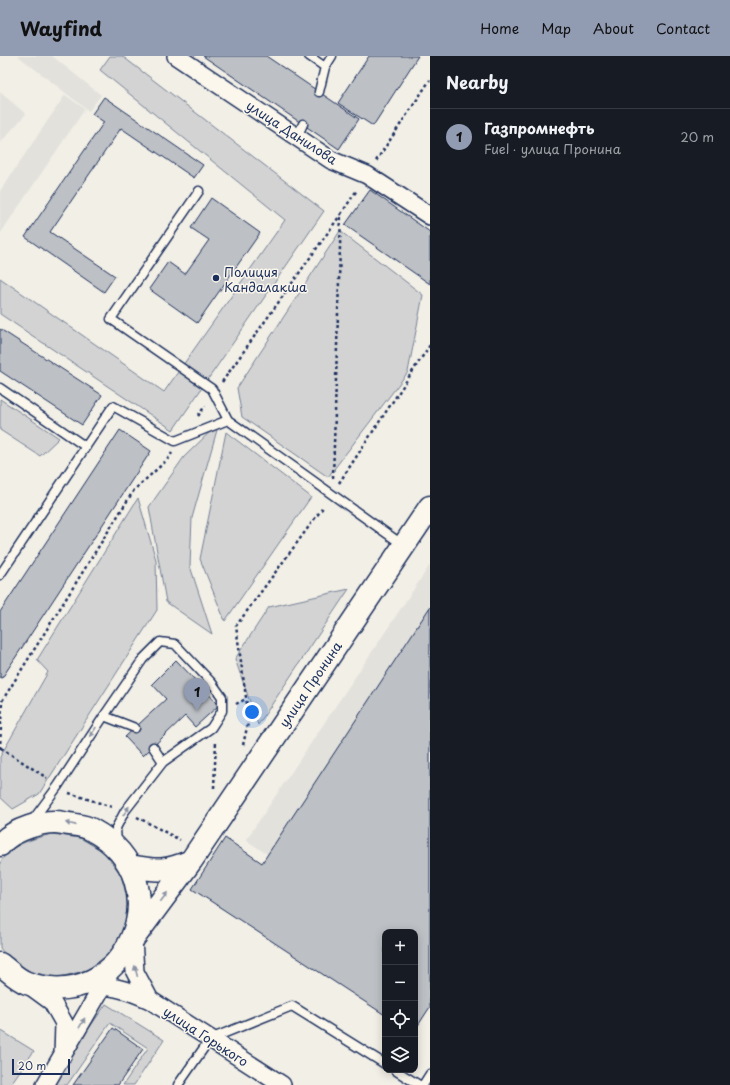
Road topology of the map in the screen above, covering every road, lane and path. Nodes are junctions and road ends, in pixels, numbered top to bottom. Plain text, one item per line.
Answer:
1 (176, 56) edge
2 (309, 56) edge
3 (332, 56) edge
4 (326, 67) junction
5 (430, 80) edge
6 (319, 92) dead end
7 (367, 175) junction
8 (199, 191) dead end
9 (341, 214) junction
10 (430, 216) edge
11 (430, 345) edge
12 (0, 388) edge
13 (214, 394) junction
14 (228, 420) junction
15 (183, 438) junction
16 (86, 447) junction
17 (332, 494) junction
18 (430, 507) edge
19 (404, 546) junction
20 (0, 575) edge
21 (104, 716) junction
22 (135, 728) dead end
23 (211, 728) junction
24 (153, 747) dead end
25 (0, 748) edge
26 (242, 752) dead end
27 (163, 762) junction
28 (58, 786) junction
29 (214, 796) dead end
30 (125, 811) junction
31 (27, 827) junction
32 (1, 843) edge
33 (117, 848) junction
34 (194, 856) junction
35 (130, 866) junction
36 (133, 939) junction
37 (0, 964) edge
38 (115, 964) junction
39 (26, 983) junction
40 (104, 985) junction
41 (76, 986) junction
42 (150, 1000) junction
43 (210, 1039) junction
44 (63, 1056) junction
45 (382, 1062) edge
46 (400, 1073) edge
47 (430, 1074) edge
48 (45, 1085) edge
49 (178, 1085) edge
50 (282, 1085) edge
51 (419, 1085) edge
52 (423, 1085) edge

1 - 7 street, улица Данилова
2 - 4 lane
3 - 4 lane
4 - 6 lane
5 - 7 path
7 - 9 path
7 - 10 street, улица Данилова
8 - 13 lane
9 - 13 path
9 - 17 path
11 - 17 path
12 - 16 lane
13 - 14 lane
13 - 15 path
14 - 15 lane
14 - 17 lane
15 - 16 lane
15 - 25 path
16 - 20 lane
17 - 19 lane
17 - 26 path
18 - 19 main road, улица Пронина
19 - 34 main road, улица Пронина
21 - 22 lane
21 - 23 lane
21 -> 28 lane
23 - 27 lane
23 - 29 path
24 - 27 lane
25 - 28 path
27 - 30 lane
28 - 30 path
28 - 31 lane
30 - 33 lane
30 - 34 path
31 - 32 main road
33 -> 31 main road
33 - 35 main road
34 - 35 main road
36 -> 34 main road, улица Пронина
35 - 36 main road
36 - 38 main road
42 -> 36 street
37 - 39 main road
38 - 40 street
38 - 41 main road
39 - 41 main road
39 - 44 street
40 - 41 street, улица Горького
40 - 42 street, улица Горького
44 -> 40 street
42 - 43 street, улица Горького
43 - 45 lane
43 - 49 lane
43 - 50 street, улица Горького
44 - 48 street
46 - 51 lane
47 - 52 lane

